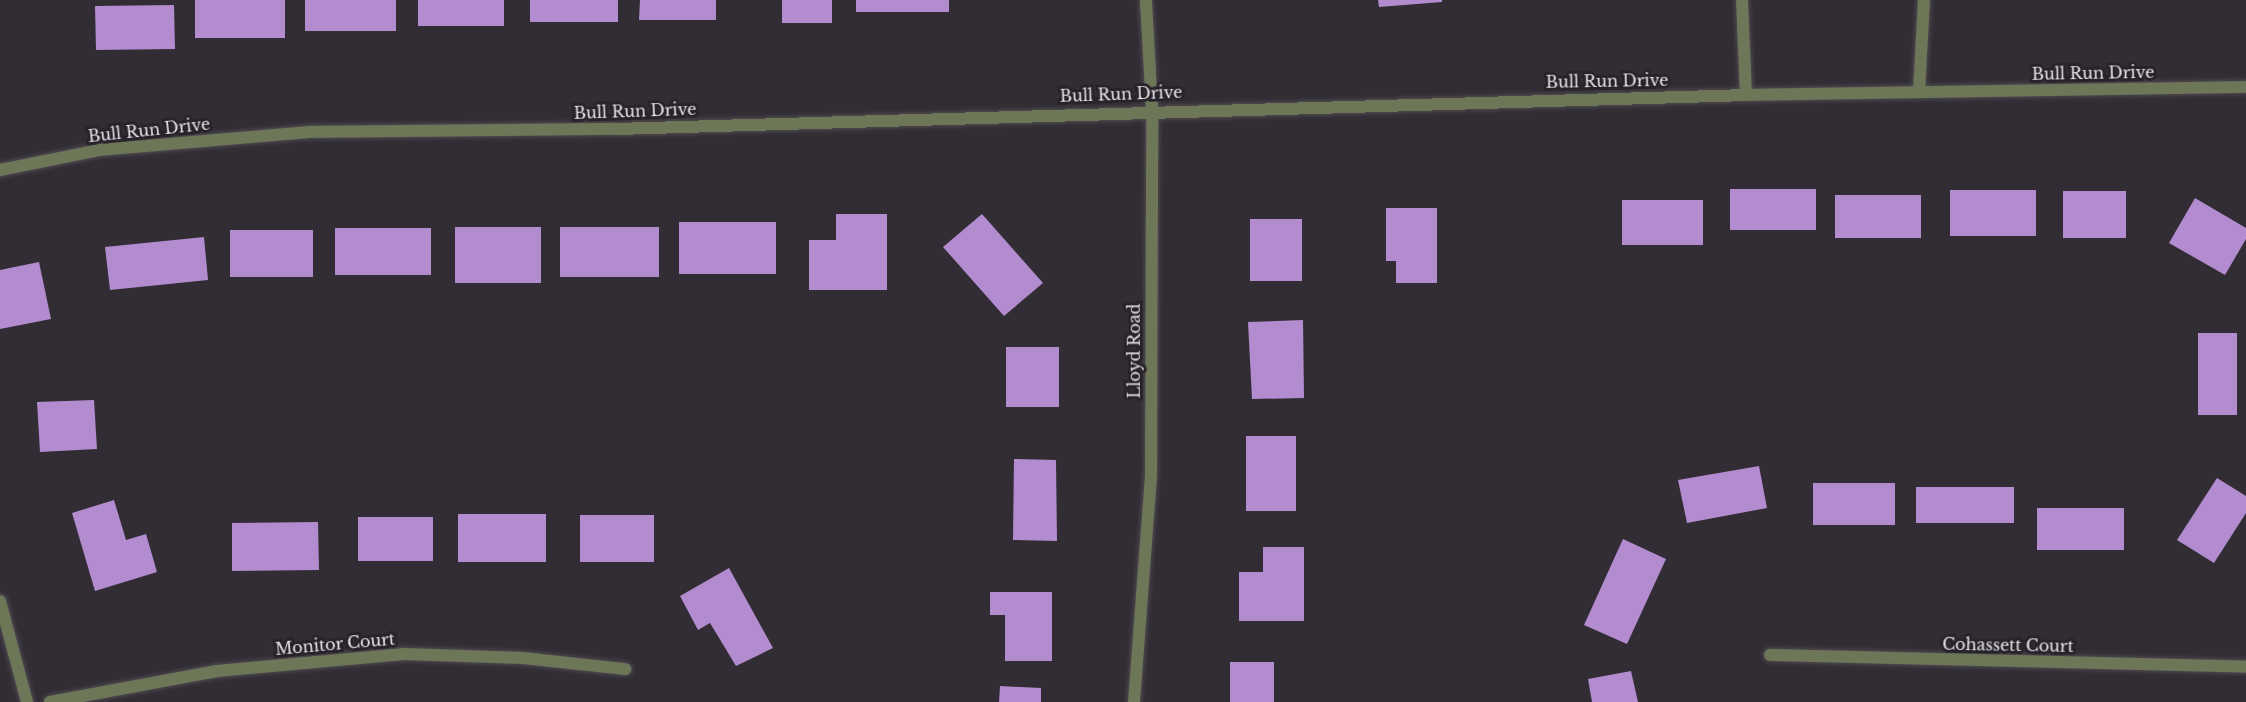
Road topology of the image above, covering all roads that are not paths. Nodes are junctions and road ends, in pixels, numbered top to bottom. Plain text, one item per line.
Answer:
1 (1146, 0) edge
2 (1742, 0) edge
3 (1924, 0) edge
4 (2246, 87) edge
5 (1919, 92) junction
6 (1746, 94) junction
7 (1152, 109) junction
8 (0, 170) edge
9 (0, 601) edge
10 (1770, 655) dead end
11 (2246, 667) edge
12 (625, 669) dead end
13 (27, 702) edge
14 (50, 702) edge
15 (1134, 702) edge

1 - 7 street, Lloyd Road
2 - 6 street
3 - 5 street
4 - 5 street, Bull Run Drive
5 - 6 street, Bull Run Drive
6 - 7 street, Bull Run Drive
7 - 8 street, Bull Run Drive
7 - 15 street, Lloyd Road
9 - 13 street
10 - 11 street, Cohassett Court
12 - 14 street, Monitor Court

